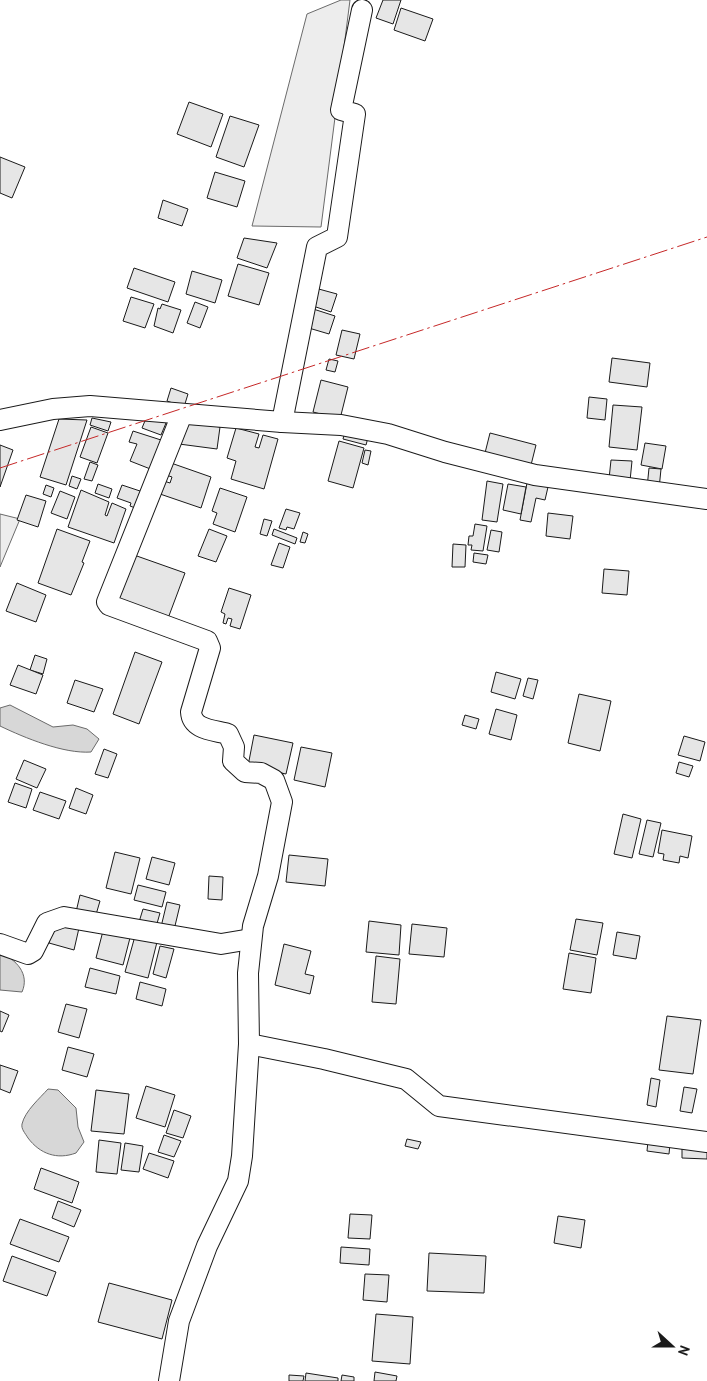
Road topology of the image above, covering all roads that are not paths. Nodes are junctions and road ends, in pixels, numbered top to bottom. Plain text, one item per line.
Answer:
1 (362, 10) dead end
2 (182, 414) junction
3 (0, 420) edge
4 (282, 422) junction
5 (707, 499) edge
6 (251, 939) junction
7 (0, 944) edge
8 (249, 1044) junction
9 (707, 1142) edge
10 (169, 1381) edge

1 - 4 street
2 - 3 street
2 - 4 street
2 - 6 street
4 - 5 street
6 - 7 street
6 - 8 street
8 - 9 street
8 - 10 street

